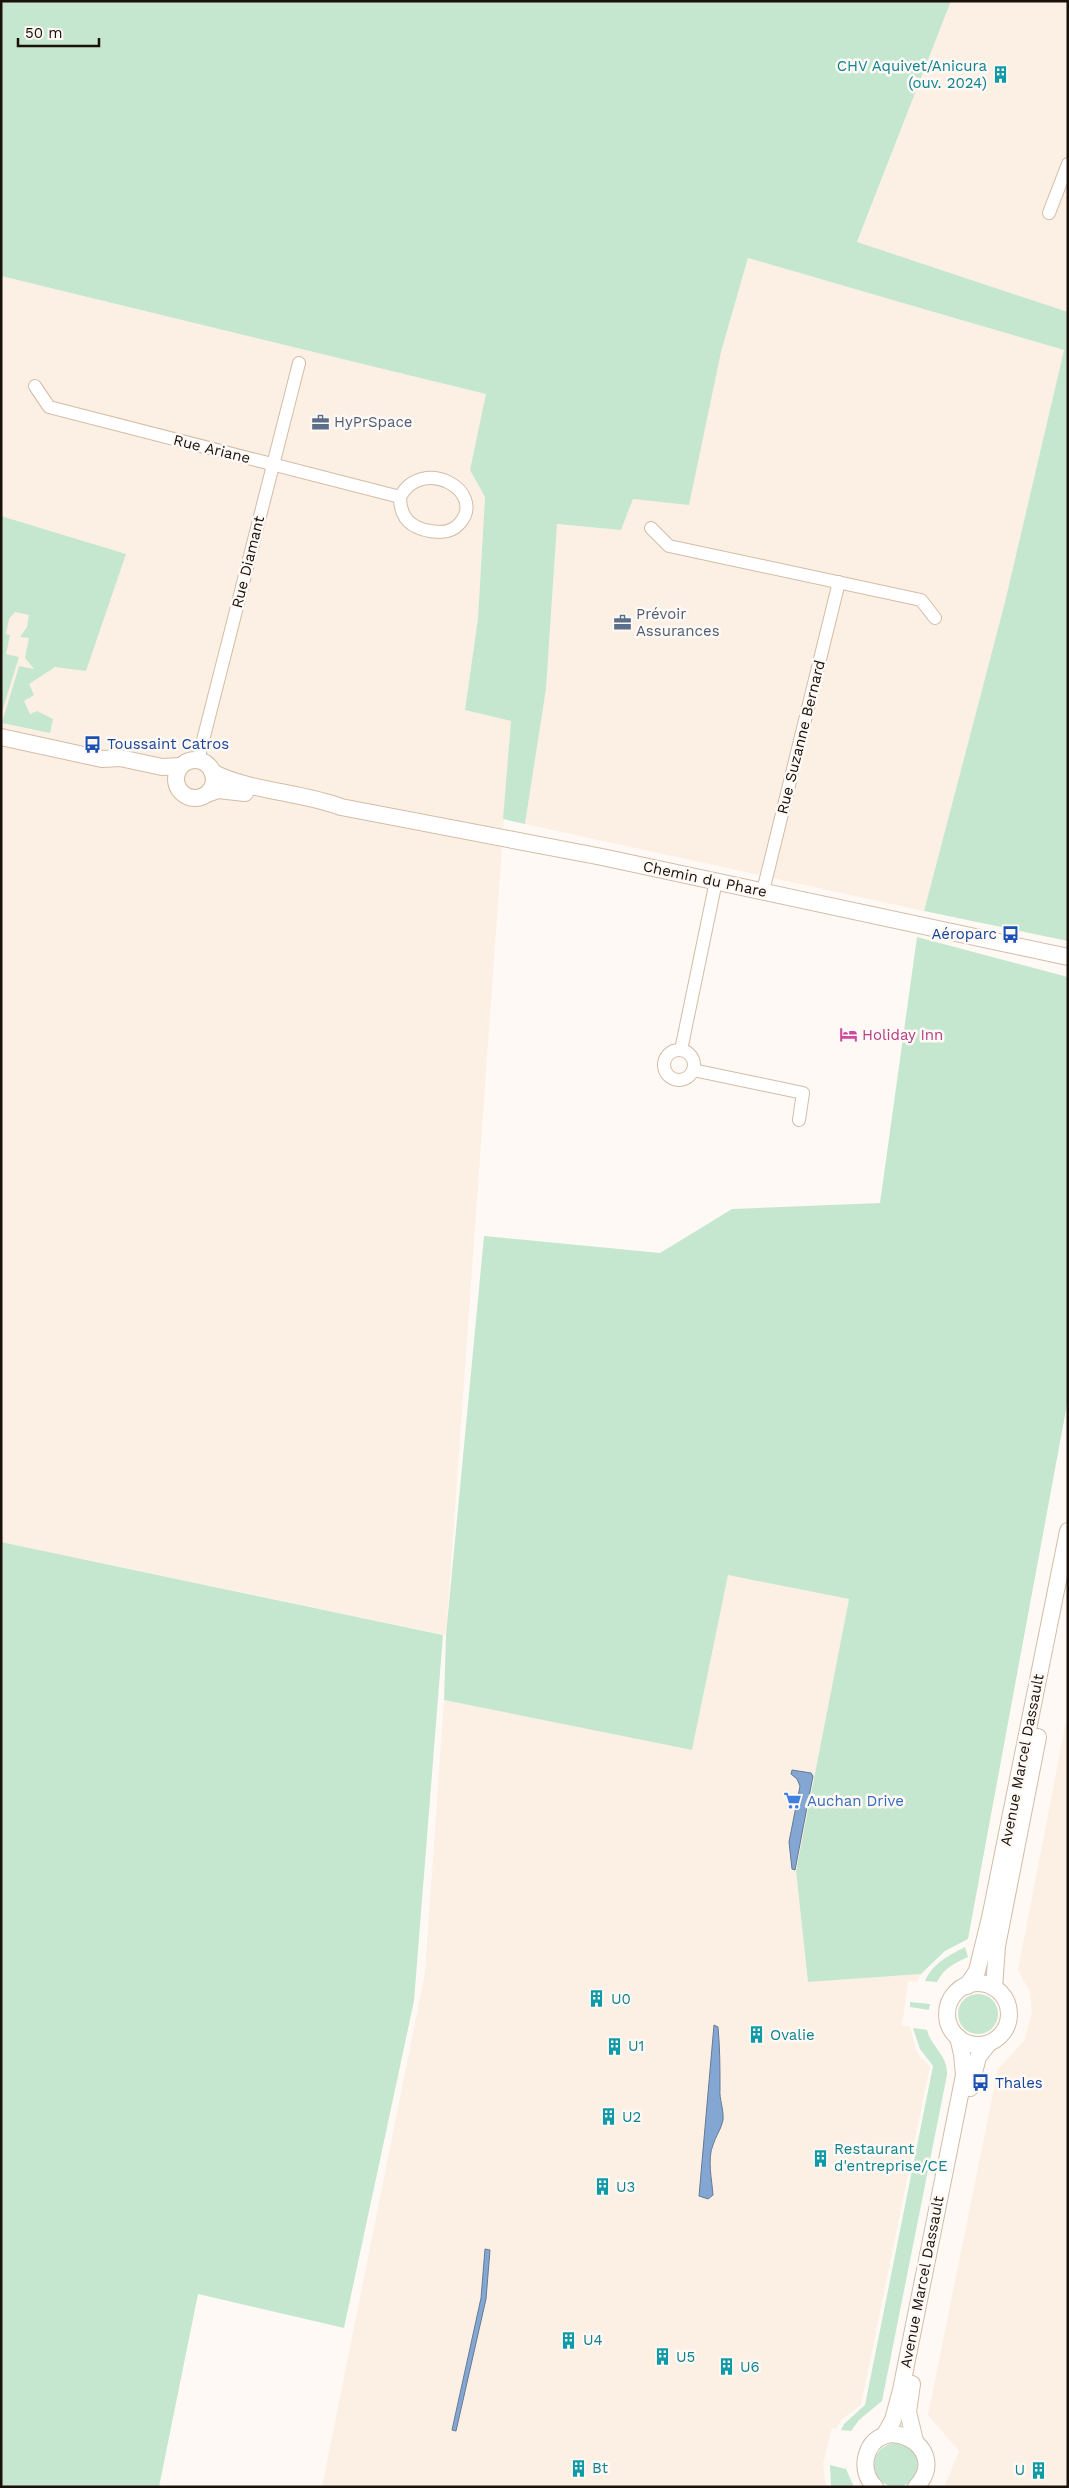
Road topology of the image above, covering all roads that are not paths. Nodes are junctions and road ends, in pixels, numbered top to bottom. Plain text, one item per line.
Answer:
1 (1068, 164) edge
2 (1049, 213) dead end
3 (299, 363) dead end
4 (36, 386) dead end
5 (273, 464) junction
6 (400, 496) junction
7 (651, 528) dead end
8 (839, 582) junction
9 (935, 618) dead end
10 (1, 737) edge
11 (102, 759) junction
12 (198, 760) junction
13 (181, 766) junction
14 (212, 772) junction
15 (177, 787) junction
16 (207, 794) junction
17 (341, 807) junction
18 (716, 882) junction
19 (762, 891) junction
20 (1067, 957) edge
21 (681, 1050) junction
22 (693, 1070) junction
23 (799, 1120) dead end
24 (1068, 1531) edge
25 (1068, 1586) edge
26 (966, 1986) junction
27 (994, 1988) junction
28 (958, 2037) junction
29 (988, 2044) junction
30 (884, 2436) junction
31 (915, 2441) junction
32 (874, 2486) edge
33 (916, 2487) edge

1 - 2 street
3 - 5 street, Rue Diamant
4 - 5 street, Rue Ariane
5 - 6 street, Rue Ariane
5 - 12 street, Rue Diamant
6 - 6 street
7 - 8 street
8 - 9 street
8 - 19 street, Rue Suzanne Bernard
10 - 11 main road
11 - 13 main road
11 - 15 main road
12 - 13 main road
12 - 14 main road
13 - 15 main road
14 - 16 main road
14 - 17 main road, Chemin du Phare
15 - 16 main road
16 - 17 main road, Chemin du Phare
17 - 18 main road, Chemin du Phare
18 - 19 main road, Chemin du Phare
18 - 21 street
19 - 20 main road, Chemin du Phare
21 - 22 street
21 - 22 street
22 - 23 street
24 - 26 main road, Avenue Marcel Dassault
25 - 27 main road, Avenue Marcel Dassault
26 - 27 main road
26 - 28 main road
27 - 29 main road
28 - 29 main road
28 - 30 main road, Avenue Marcel Dassault
29 - 31 main road, Avenue Marcel Dassault
30 - 31 main road
30 - 32 main road, Avenue Marcel Dassault
31 - 33 main road, Avenue Marcel Dassault

